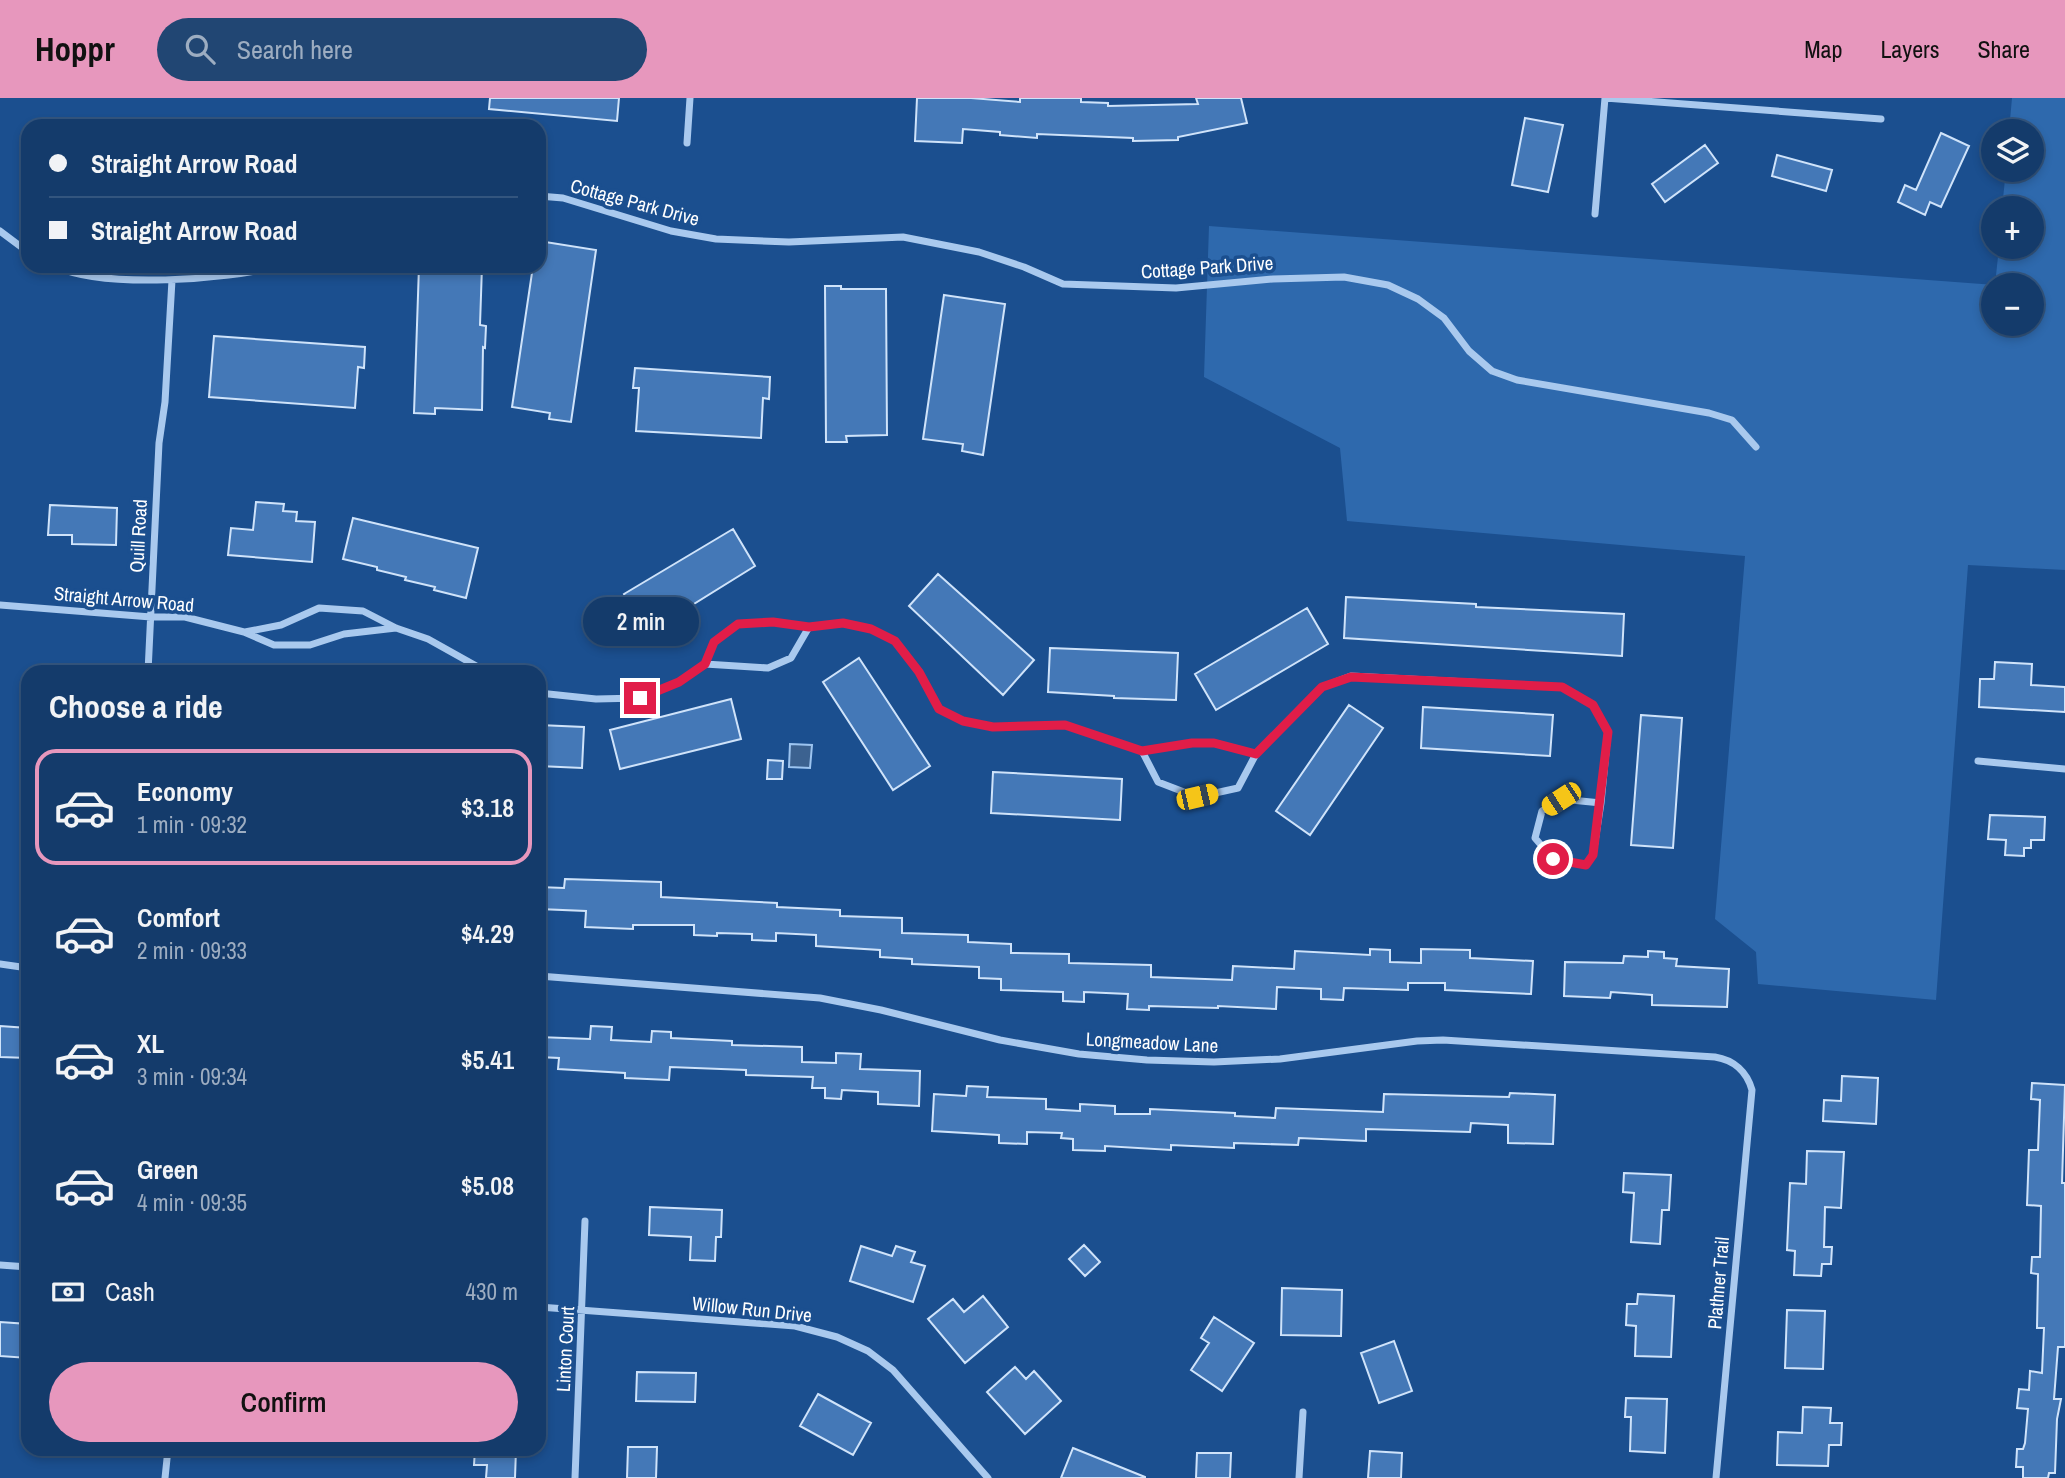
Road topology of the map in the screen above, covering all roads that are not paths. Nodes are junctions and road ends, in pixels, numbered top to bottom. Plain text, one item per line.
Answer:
1 (690, 98) edge
2 (1605, 98) edge
3 (1881, 119) dead end
4 (687, 143) dead end
5 (546, 197) edge
6 (1595, 214) dead end
7 (0, 231) edge
8 (21, 247) edge
9 (79, 273) edge
10 (240, 273) edge
11 (172, 280) junction
12 (1756, 447) dead end
13 (0, 605) edge
14 (151, 617) junction
15 (809, 627) junction
16 (396, 628) junction
17 (244, 632) junction
18 (705, 664) junction
19 (148, 665) edge
20 (474, 665) edge
21 (546, 694) edge
22 (1142, 751) junction
23 (1256, 754) junction
24 (1978, 761) dead end
25 (2065, 769) edge
26 (1601, 803) junction
27 (0, 964) edge
28 (21, 967) edge
29 (546, 977) edge
30 (1752, 1090) joint
31 (585, 1221) dead end
32 (0, 1265) edge
33 (21, 1266) edge
34 (546, 1307) edge
35 (583, 1310) junction
36 (1303, 1412) dead end
37 (167, 1456) edge
38 (165, 1478) edge
39 (575, 1478) edge
40 (988, 1478) edge
41 (1298, 1478) edge
42 (1716, 1478) edge

1 - 4 street
2 - 3 street
2 - 6 street
5 - 12 street, Cottage Park Drive
7 - 8 street
9 - 11 street
10 - 11 street
11 - 14 street, Quill Road
13 - 14 street, Straight Arrow Road
14 - 17 street, Straight Arrow Road
14 - 19 street, Quill Road
15 - 18 street
15 - 18 street
15 - 22 street
16 - 17 street, Straight Arrow Road
16 - 17 street, Straight Arrow Road
16 - 20 street, Straight Arrow Road
18 - 21 street
22 - 23 street
22 - 23 street
23 - 26 street
24 - 25 street
26 - 26 street
27 - 28 street
29 - 30 street, Longmeadow Lane
30 - 42 street, Plathner Trail
31 - 35 street, Linton Court
32 - 33 street
34 - 35 street, Willow Run Drive
35 - 39 street, Linton Court
35 - 40 street, Willow Run Drive
36 - 41 street
37 - 38 street

